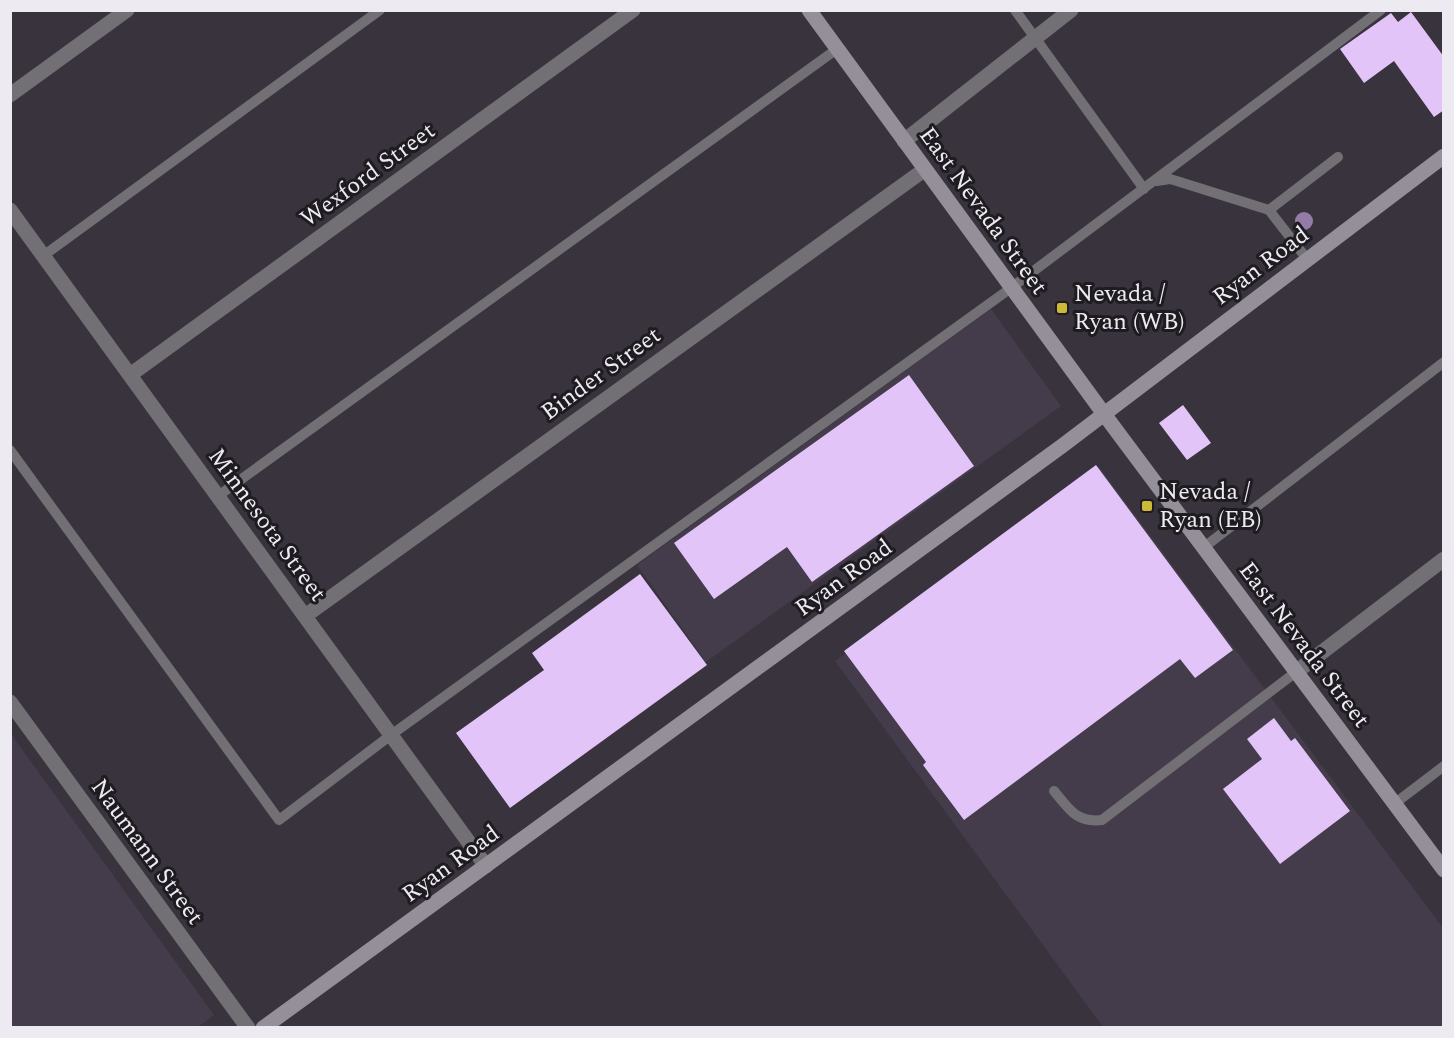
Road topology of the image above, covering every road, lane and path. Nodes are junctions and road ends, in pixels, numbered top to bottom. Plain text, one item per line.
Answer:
1 (127, 10) edge
2 (380, 10) edge
3 (633, 10) edge
4 (809, 10) edge
5 (1015, 10) edge
6 (1071, 10) edge
7 (1381, 10) edge
8 (1036, 39) junction
9 (837, 49) junction
10 (10, 95) edge
11 (904, 141) junction
12 (1443, 156) edge
13 (1338, 157) dead end
14 (924, 170) junction
15 (1144, 189) junction
16 (10, 210) edge
17 (1269, 210) junction
18 (44, 256) junction
19 (1307, 259) junction
20 (1011, 288) junction
21 (1443, 362) edge
22 (130, 375) junction
23 (1104, 414) junction
24 (10, 450) edge
25 (218, 496) junction
26 (1203, 548) junction
27 (1443, 559) edge
28 (305, 616) junction
29 (1296, 672) junction
30 (10, 702) edge
31 (392, 735) junction
32 (1443, 766) edge
33 (1054, 791) dead end
34 (1394, 804) junction
35 (486, 866) junction
36 (1443, 870) edge
37 (248, 1028) edge
38 (263, 1028) edge

1 - 10 street
2 - 18 lane
3 - 22 street, Wexford Street
4 - 9 street, East Nevada Street
5 - 8 lane
6 - 8 street
7 - 15 lane
8 - 11 street
8 - 15 lane
9 - 11 street, East Nevada Street
9 - 25 lane
11 - 14 street, East Nevada Street
12 - 19 street, Ryan Road
13 - 17 lane
14 - 20 street, East Nevada Street
14 - 28 street, Binder Street
15 - 17 lane
15 - 20 lane
16 - 18 street, Minnesota Street
17 - 19 lane
18 - 22 street, Minnesota Street
19 - 23 street, Ryan Road
20 - 23 street, East Nevada Street
20 - 31 lane
21 - 26 lane
22 - 25 street, Minnesota Street
23 - 26 street, East Nevada Street
23 - 35 street, Ryan Road
24 - 31 lane
25 - 28 street, Minnesota Street
26 - 29 street, East Nevada Street
27 - 29 street
28 - 31 street, Minnesota Street
29 - 33 lane
29 - 34 street, East Nevada Street
30 - 37 street, Naumann Street
31 - 35 street, Minnesota Street
32 - 34 lane
34 - 36 street, East Nevada Street
35 - 38 street, Ryan Road

